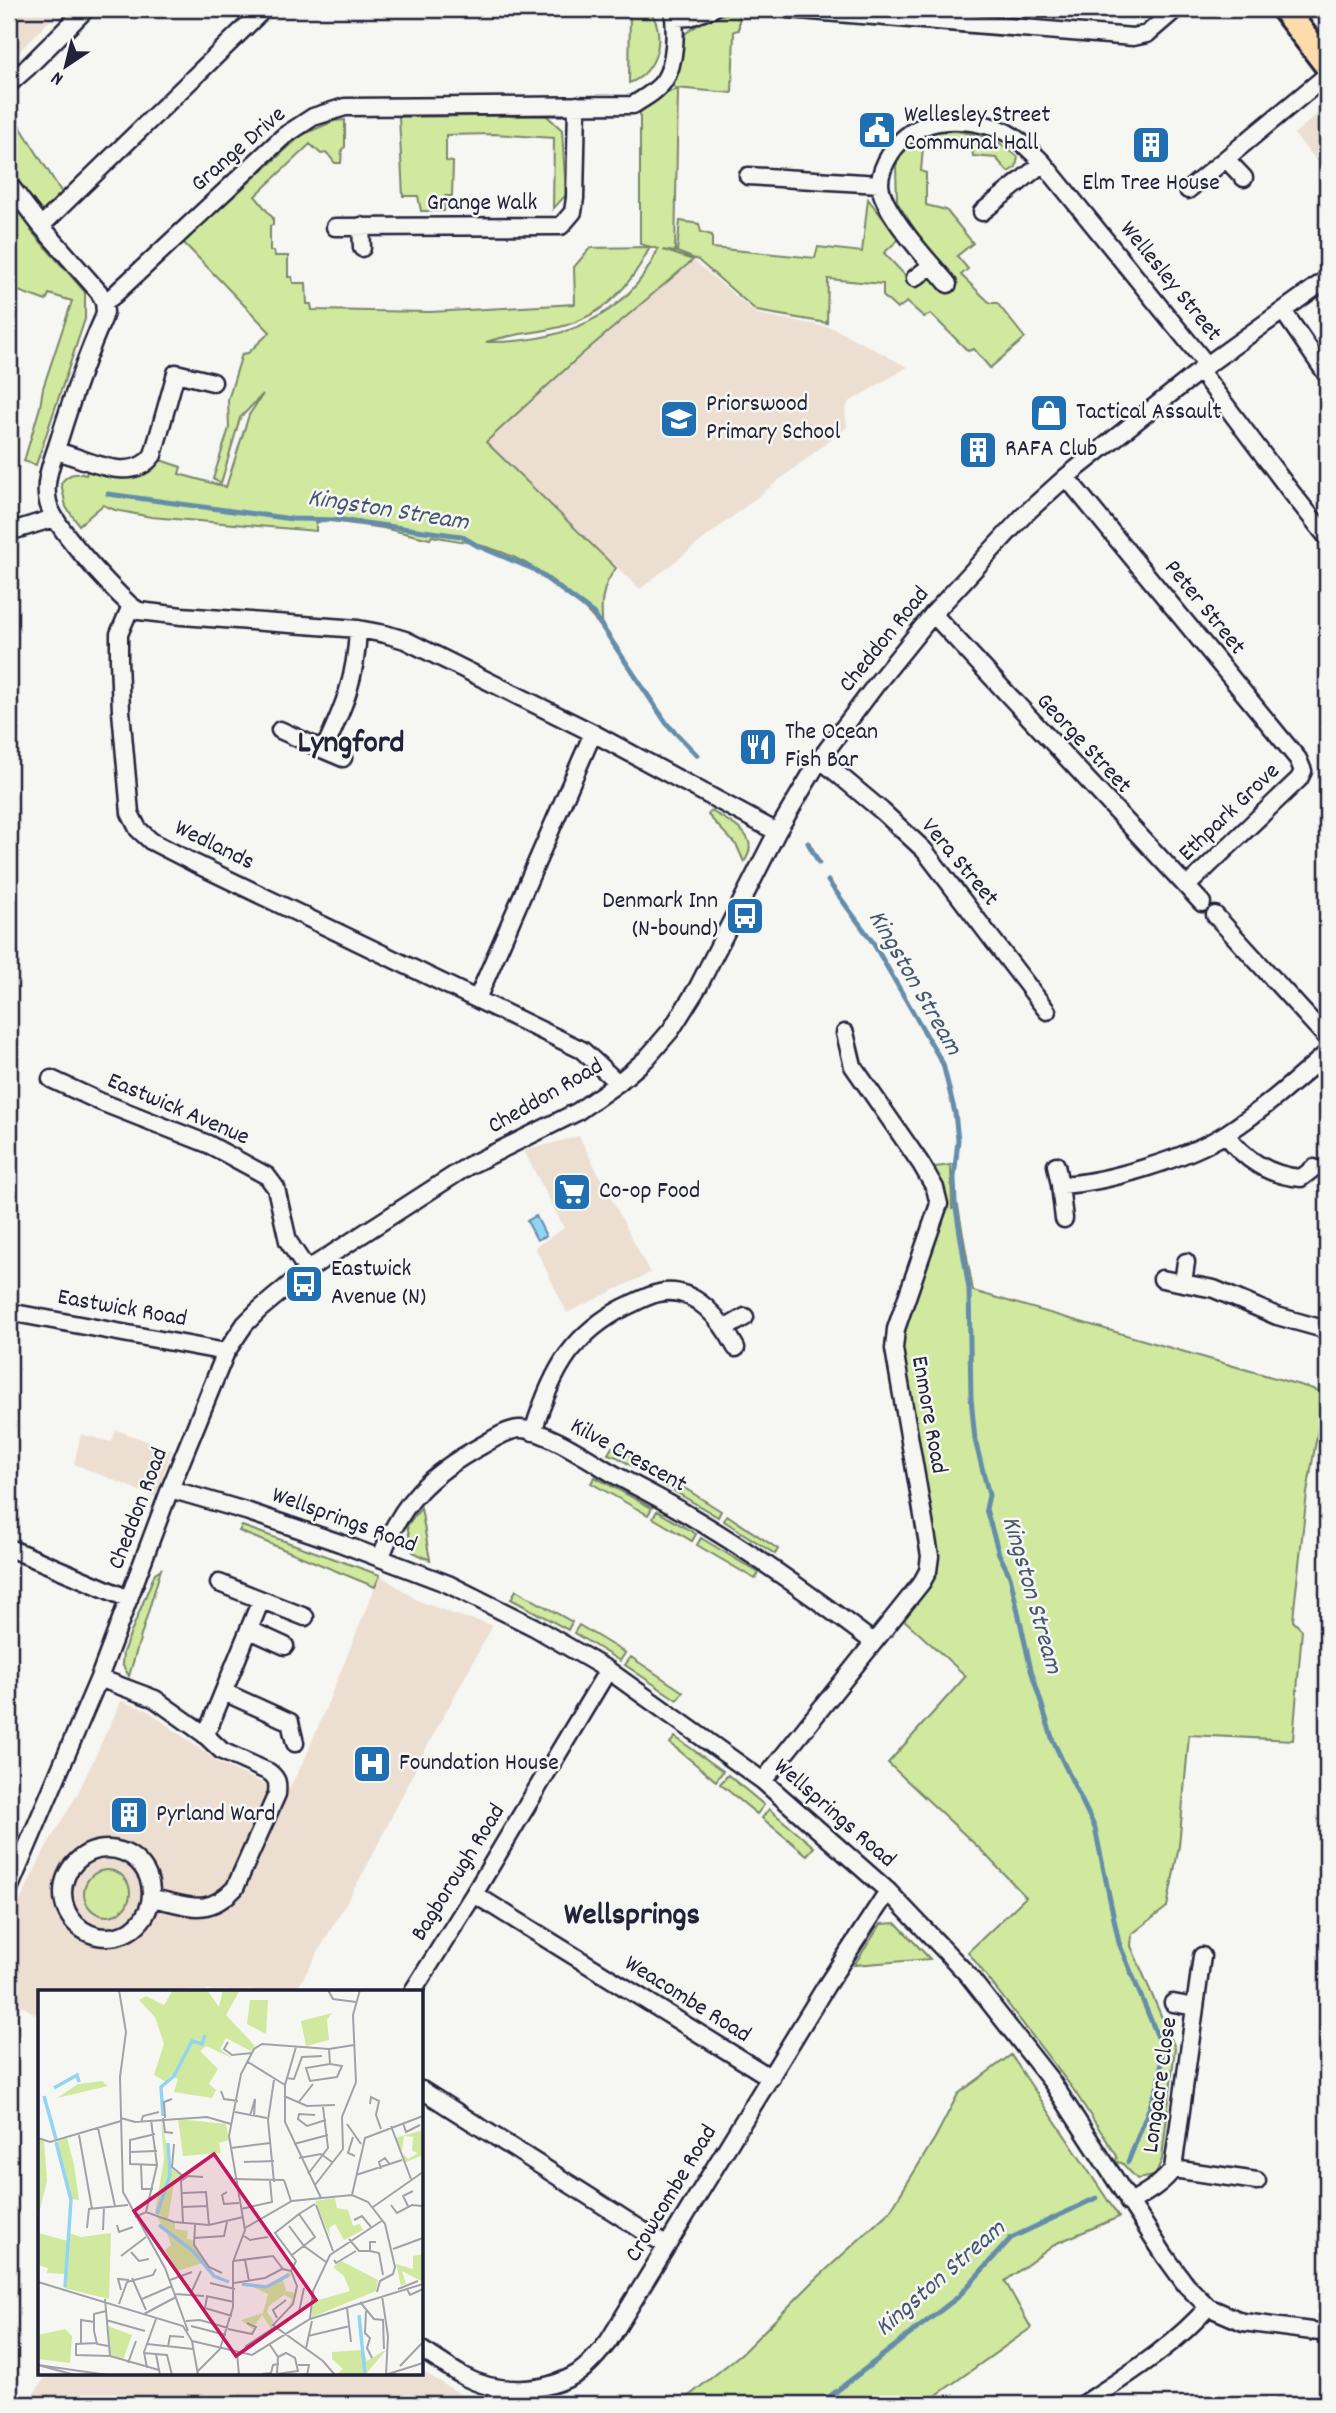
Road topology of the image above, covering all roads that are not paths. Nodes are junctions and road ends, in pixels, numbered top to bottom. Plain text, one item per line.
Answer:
1 (86, 9) edge
2 (264, 9) edge
3 (712, 9) edge
4 (787, 9) edge
5 (1176, 9) edge
6 (1294, 12) edge
7 (674, 13) edge
8 (1327, 65) edge
9 (1327, 75) edge
10 (9, 84) edge
11 (577, 105) junction
12 (1226, 159) junction
13 (1043, 163) junction
14 (748, 176) dead end
15 (1244, 178) dead end
16 (9, 184) edge
17 (880, 184) junction
18 (1188, 190) dead end
19 (982, 212) dead end
20 (41, 226) junction
21 (361, 226) junction
22 (335, 227) dead end
23 (362, 248) dead end
24 (932, 265) junction
25 (915, 278) dead end
26 (1327, 279) edge
27 (948, 284) dead end
28 (104, 302) junction
29 (1283, 311) junction
30 (1204, 368) junction
31 (1327, 375) edge
32 (213, 382) dead end
33 (55, 451) junction
34 (1066, 477) junction
35 (54, 518) junction
36 (9, 532) edge
37 (1327, 537) edge
38 (131, 606) junction
39 (933, 614) junction
40 (358, 629) junction
41 (280, 730) dead end
42 (593, 733) junction
43 (324, 750) junction
44 (343, 758) dead end
45 (820, 759) junction
46 (1303, 771) joint
47 (777, 832) junction
48 (1187, 886) junction
49 (1202, 903) dead end
50 (1215, 915) dead end
51 (477, 999) junction
52 (1047, 1011) dead end
53 (845, 1033) dead end
54 (1327, 1038) edge
55 (1327, 1053) edge
56 (51, 1080) dead end
57 (618, 1083) junction
58 (1226, 1134) junction
59 (1056, 1165) dead end
60 (1314, 1168) dead end
61 (1060, 1185) junction
62 (1064, 1219) dead end
63 (1186, 1262) dead end
64 (307, 1270) junction
65 (1162, 1279) dead end
66 (1183, 1283) junction
67 (9, 1312) edge
68 (745, 1317) dead end
69 (726, 1328) junction
70 (1327, 1330) edge
71 (736, 1348) dead end
72 (226, 1352) junction
73 (533, 1432) junction
74 (170, 1489) junction
75 (9, 1548) edge
76 (380, 1557) junction
77 (219, 1583) dead end
78 (130, 1599) junction
79 (261, 1600) junction
80 (305, 1617) dead end
81 (250, 1630) junction
82 (873, 1642) junction
83 (285, 1646) dead end
84 (608, 1670) junction
85 (99, 1678) junction
86 (224, 1692) junction
87 (204, 1734) junction
88 (295, 1743) dead end
89 (763, 1781) junction
90 (9, 1889) edge
91 (888, 1891) junction
92 (474, 1894) junction
93 (152, 1898) junction
94 (1202, 1956) dead end
95 (413, 1990) edge
96 (1173, 2003) dead end
97 (1195, 2007) junction
98 (771, 2078) junction
99 (424, 2091) edge
100 (1173, 2169) junction
101 (1257, 2181) dead end
102 (1129, 2203) junction
103 (667, 2246) junction
104 (1208, 2307) junction
105 (1327, 2333) edge
106 (424, 2351) edge
107 (512, 2397) edge
108 (1084, 2404) edge

1 - 10 street
2 - 20 street
3 - 7 street
4 - 5 street
6 - 8 main road
7 - 11 street, Grange Drive
9 - 12 street
11 - 21 street, Grange Walk
11 - 28 street, Grange Drive
12 - 15 street
12 - 18 street
13 - 17 street, Wellesley Street
13 - 19 street
13 - 30 street, Wellesley Street
14 - 17 street
16 - 20 street
17 - 24 street
20 - 28 street
21 - 22 street, Grange Walk
21 - 23 street
24 - 25 street
24 - 27 street
26 - 29 street, Cheddon Road
28 - 33 street
29 - 30 street, Cheddon Road
29 - 31 street
30 - 34 street, Cheddon Road
30 - 37 street, Wellesley Street
32 - 33 street
33 - 35 street
34 - 39 street, Cheddon Road
34 - 46 street, Peter Street
35 - 36 street
35 - 38 street
38 - 40 street
38 - 51 street, Wedlands
39 - 45 street, Cheddon Road
39 - 48 street, George Street
40 - 42 street
40 - 43 street
41 - 43 street
42 - 47 street
42 - 51 street
43 - 44 street
45 - 47 street, Cheddon Road
45 - 52 street, Vera Street
46 - 48 street, Ethpark Grove
47 - 57 street, Cheddon Road
48 - 49 street, George Street
50 - 54 street
51 - 57 street, Wedlands
53 - 82 street, Enmore Road
55 - 58 street
56 - 64 street, Eastwick Avenue
57 - 64 street, Cheddon Road
58 - 60 street
58 - 61 street
59 - 61 street
61 - 62 street
63 - 66 street
64 - 72 street, Cheddon Road
65 - 66 street
66 - 70 street
67 - 72 street, Eastwick Road
68 - 69 street
69 - 71 street
69 - 73 street
72 - 74 street, Cheddon Road
73 - 76 street, Kilve Crescent
73 - 82 street, Kilve Crescent
74 - 76 street, Wellsprings Road
74 - 78 street, Cheddon Road
75 - 78 street
76 - 84 street, Wellsprings Road
77 - 79 street
78 - 85 street, Cheddon Road
79 - 80 street
79 - 81 street
81 - 83 street
81 - 86 street
82 - 89 street, Enmore Road
84 - 89 street, Wellsprings Road
84 - 92 street, Bagborough Road
85 - 87 street
85 - 90 street, Cheddon Road
86 - 87 street
86 - 88 street
87 - 93 street
89 - 91 street, Wellsprings Road
91 - 98 street, Crowcombe Road
91 - 102 street, Wellsprings Road
92 - 95 street, Bagborough Road
92 - 98 street, Weacombe Road
93 - 93 street
94 - 97 street, Longacre Close
96 - 97 street, Longacre Close
97 - 100 street, Longacre Close
98 - 103 street, Crowcombe Road
99 - 103 street
100 - 101 street, Longacre Close
100 - 102 street, Longacre Close
102 - 104 street, Wellsprings Road
103 - 107 street, Crowcombe Road
104 - 105 street, Wellsprings Road
104 - 108 street
106 - 107 street, Crowcombe Road

